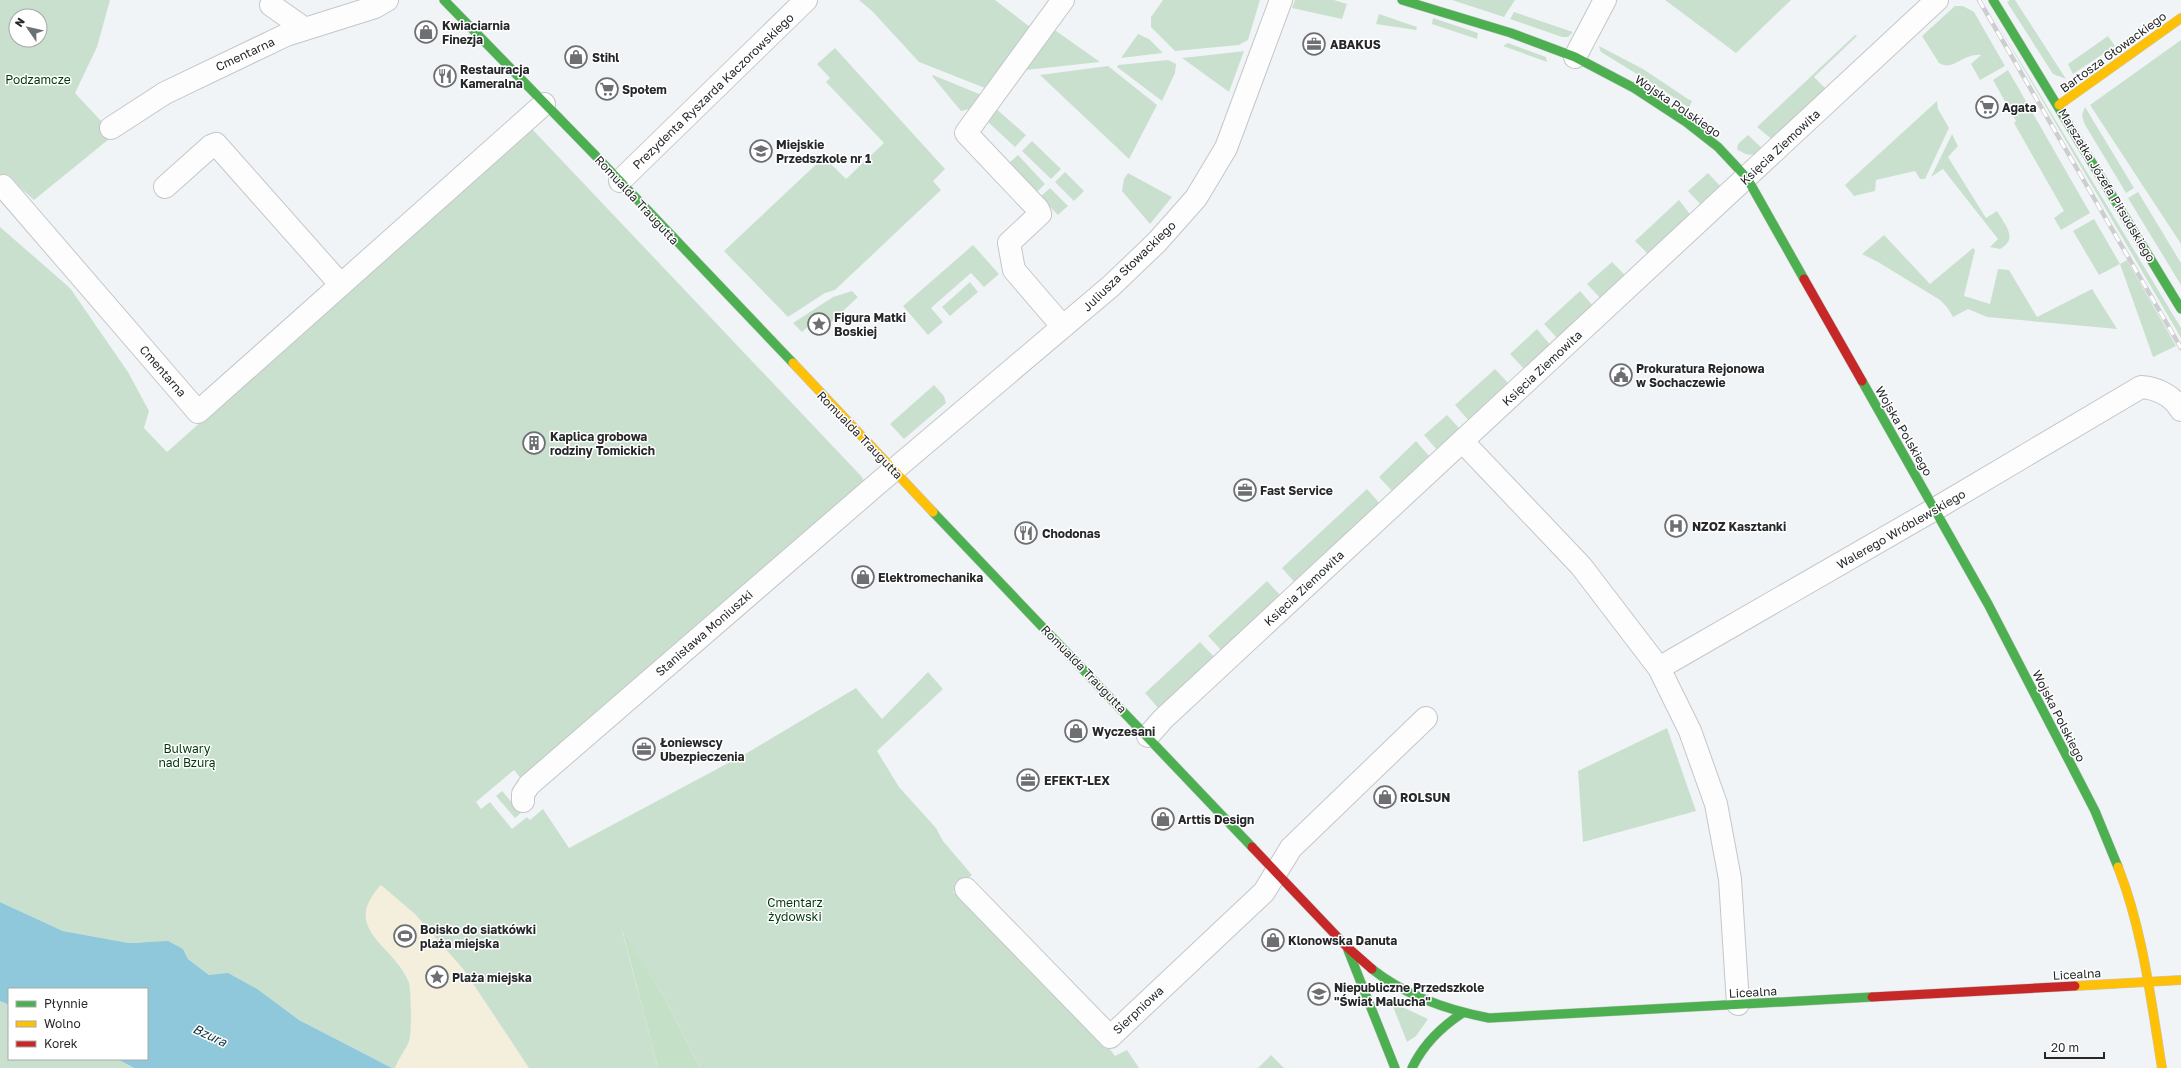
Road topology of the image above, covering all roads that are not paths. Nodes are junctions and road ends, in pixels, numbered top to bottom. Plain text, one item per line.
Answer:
1 (387, 0) edge
2 (444, 0) edge
3 (806, 0) edge
4 (1063, 0) edge
5 (1281, 0) edge
6 (1402, 0) edge
7 (1605, 0) edge
8 (1937, 0) edge
9 (1993, 0) edge
10 (271, 5) dead end
11 (2181, 18) edge
12 (305, 29) junction
13 (1575, 57) junction
14 (544, 104) junction
15 (2059, 105) junction
16 (111, 128) dead end
17 (1747, 178) junction
18 (620, 181) junction
19 (3, 186) dead end
20 (165, 187) dead end
21 (341, 285) junction
22 (2181, 309) edge
23 (1063, 327) junction
24 (2181, 410) edge
25 (1463, 442) junction
26 (893, 470) junction
27 (1935, 509) junction
28 (1659, 668) junction
29 (1426, 718) dead end
30 (1148, 736) junction
31 (523, 801) dead end
32 (1276, 871) junction
33 (966, 889) dead end
34 (1347, 947) junction
35 (2181, 980) edge
36 (2148, 982) junction
37 (1738, 1004) junction
38 (1460, 1014) junction
39 (1395, 1068) edge
40 (1412, 1068) edge
41 (2162, 1068) edge

1 - 12 street, Cmentarna
2 - 14 street, Romualda Traugutta
3 - 18 street, Prezydenta Ryszarda Kaczorowskiego
4 - 23 street
5 - 23 street, Juliusza Słowackiego
6 - 13 street, Wojska Polskiego
7 - 13 street
8 - 17 street, Księcia Ziemowita
9 - 15 street, Marszałka Józefa Piłsudskiego
10 - 12 street
11 - 15 street, Bartosza Głowackiego
12 - 16 street, Cmentarna
13 - 17 street, Wojska Polskiego
14 - 18 street, Romualda Traugutta
14 - 21 street, Cmentarna
15 - 22 street, Marszałka Józefa Piłsudskiego
17 - 25 street, Księcia Ziemowita
17 - 27 street, Wojska Polskiego
18 - 26 street, Romualda Traugutta
19 - 21 street, Cmentarna
20 - 21 street
23 - 26 street, Juliusza Słowackiego
24 - 27 street, Walerego Wróblewskiego
25 - 28 street
25 - 30 street, Księcia Ziemowita
26 - 30 street, Romualda Traugutta
26 - 31 street, Stanisława Moniuszki
27 - 28 street, Walerego Wróblewskiego
27 - 36 street, Wojska Polskiego
28 - 37 street
29 - 32 street
30 - 32 street, Romualda Traugutta
32 - 33 street, Sierpniowa
32 - 34 street, Romualda Traugutta
34 - 38 street, Licealna
34 - 39 street
35 - 36 street, Licealna
36 - 37 street, Licealna
36 - 41 street, Wojska Polskiego
37 - 38 street, Licealna
38 - 40 street

